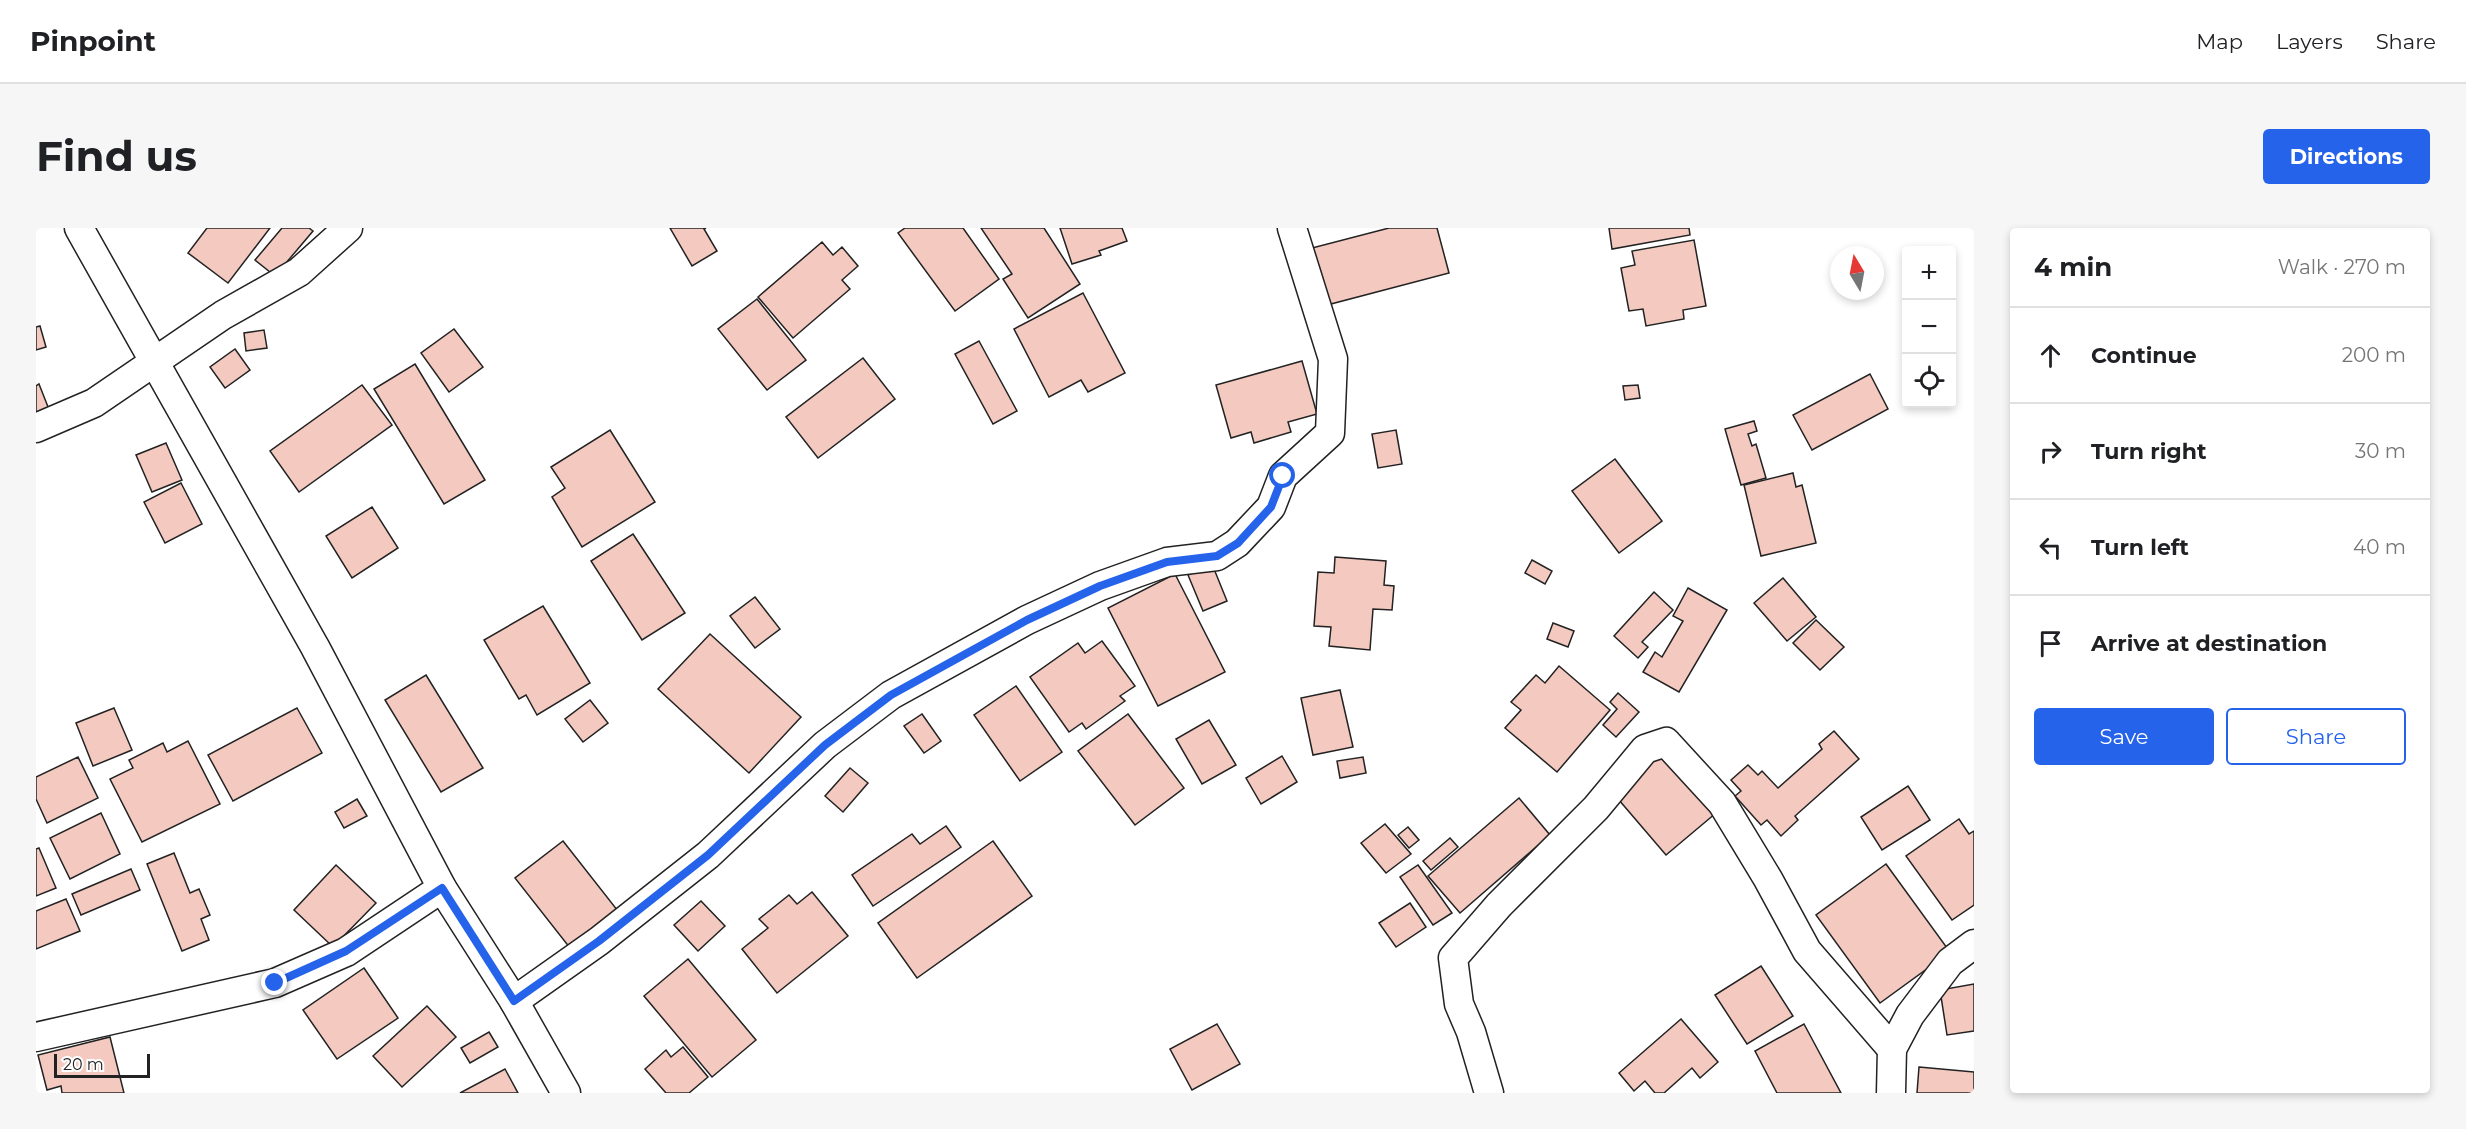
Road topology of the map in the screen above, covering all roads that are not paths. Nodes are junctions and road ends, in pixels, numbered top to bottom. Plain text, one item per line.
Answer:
1 (79, 228) edge
2 (348, 228) edge
3 (1292, 228) edge
4 (154, 360) junction
5 (36, 428) edge
6 (442, 888) junction
7 (1974, 944) edge
8 (514, 1001) junction
9 (36, 1037) edge
10 (1892, 1049) junction
11 (567, 1093) edge
12 (1489, 1093) edge
13 (1890, 1093) edge

1 - 4 street
2 - 4 street
3 - 8 street
4 - 5 street
4 - 6 street
6 - 8 street
6 - 9 street
7 - 10 street
8 - 11 street
10 - 12 street
10 - 13 street

